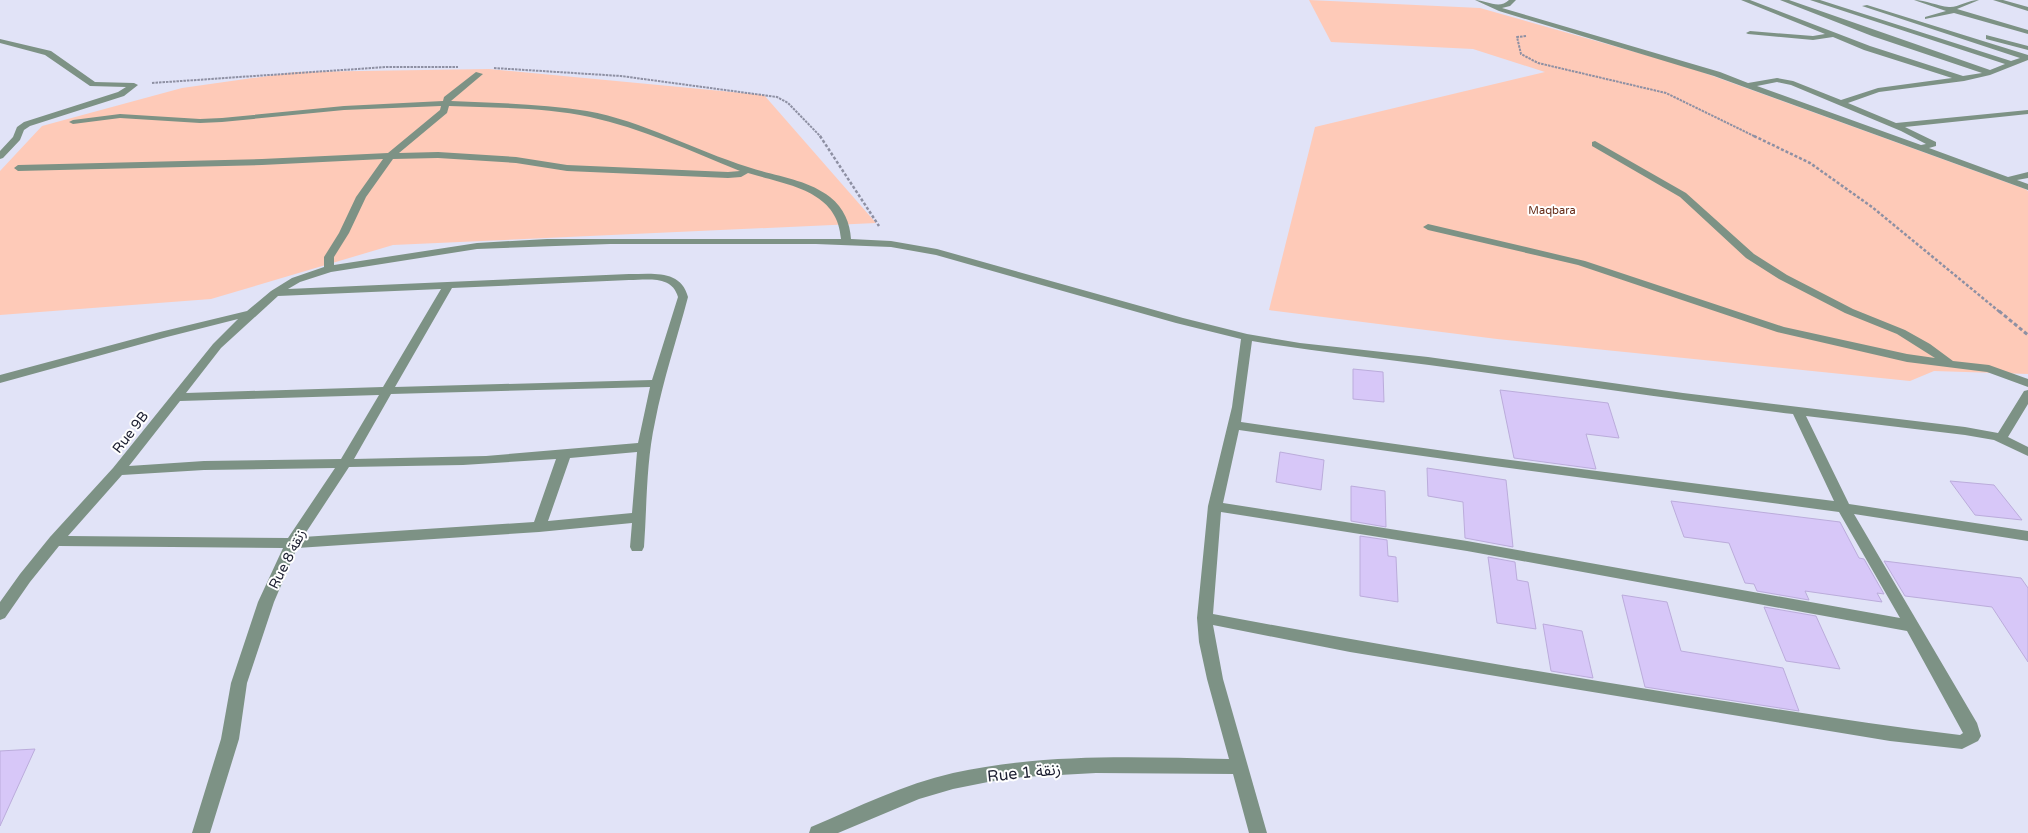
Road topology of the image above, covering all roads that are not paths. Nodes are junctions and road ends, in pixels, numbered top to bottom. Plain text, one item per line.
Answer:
1 (1478, 0) edge
2 (1513, 0) edge
3 (1744, 0) edge
4 (1783, 0) edge
5 (1813, 0) edge
6 (1872, 0) edge
7 (1917, 0) edge
8 (1976, 0) edge
9 (1996, 0) edge
10 (1489, 6) junction
11 (1865, 6) dead end
12 (2028, 10) edge
13 (1950, 11) junction
14 (1927, 18) junction
15 (2028, 32) edge
16 (1750, 33) dead end
17 (1835, 35) junction
18 (0, 41) edge
19 (2028, 48) edge
20 (2028, 58) edge
21 (2014, 64) junction
22 (2028, 68) edge
23 (1990, 72) junction
24 (479, 74) dead end
25 (1964, 79) junction
26 (1748, 85) junction
27 (1840, 102) junction
28 (446, 103) junction
29 (2028, 112) edge
30 (73, 122) dead end
31 (1895, 125) junction
32 (1595, 144) dead end
33 (1922, 148) junction
34 (0, 156) edge
35 (390, 156) junction
36 (18, 168) dead end
37 (747, 170) junction
38 (2026, 176) edge
39 (2009, 179) junction
40 (2028, 187) edge
41 (1428, 227) dead end
42 (846, 241) junction
43 (329, 268) junction
44 (449, 284) junction
45 (276, 293) junction
46 (251, 313) junction
47 (1247, 337) junction
48 (1950, 363) junction
49 (0, 379) edge
50 (657, 383) junction
51 (2028, 383) edge
52 (386, 392) junction
53 (2028, 394) edge
54 (176, 397) junction
55 (1798, 411) junction
56 (1233, 425) junction
57 (2001, 438) junction
58 (644, 446) junction
59 (2028, 452) edge
60 (565, 454) junction
61 (345, 463) junction
62 (118, 471) junction
63 (1215, 506) junction
64 (1844, 508) junction
65 (639, 517) junction
66 (539, 526) junction
67 (2028, 536) edge
68 (55, 541) junction
69 (292, 543) junction
70 (637, 547) dead end
71 (0, 614) edge
72 (1205, 618) junction
73 (1912, 626) junction
74 (1241, 767) junction
75 (201, 833) edge
76 (818, 833) edge
77 (1258, 833) edge

1 - 10 street
2 - 10 street
3 - 17 street
4 - 23 street
5 - 21 street
6 - 14 street
7 - 13 street
8 - 13 street
9 - 12 street
10 - 26 street
11 - 20 street
13 - 14 street
13 - 15 street
14 - 19 street
16 - 17 street
17 - 25 street
18 - 34 street
20 - 21 street
21 - 22 street
21 - 23 street
23 - 25 street
24 - 28 street
25 - 27 street
26 - 27 street
26 - 33 street
27 - 31 street
28 - 30 street
28 - 35 street
28 - 37 street
29 - 31 street
31 - 33 street
32 - 48 street
33 - 39 street
35 - 36 street
35 - 37 street
35 - 43 street
37 - 42 street
38 - 39 street
39 - 40 street
41 - 48 street
42 - 43 street, Rue 9B
42 - 47 street, Rue 9B
43 - 45 street, Rue 9B
44 - 45 street
44 - 50 street
44 - 52 street, Rue 8 زنقة
45 - 46 street, Rue 9B
46 - 49 street
46 - 54 street, Rue 9B
47 - 55 street, Rue 9B
47 - 56 street
48 - 51 street
50 - 52 street
50 - 58 street
52 - 54 street
52 - 61 street, Rue 8 زنقة
53 - 57 street
54 - 62 street, Rue 9B
55 - 57 street, Rue 9B
55 - 64 street
56 - 63 street
56 - 64 street
57 - 59 street, Rue 9B
58 - 60 street
58 - 65 street
60 - 61 street
60 - 66 street
61 - 62 street
61 - 69 street, Rue 8 زنقة
62 - 68 street, Rue 9B
63 - 72 street
63 - 73 street
64 - 67 street
64 - 73 street
65 - 66 street
65 - 70 street
66 - 69 street
68 - 69 street
68 - 71 street, Rue 9B
69 - 75 street, Rue 8 زنقة
72 - 73 street
72 - 74 street
74 - 76 street, Rue 1 زنقة
74 - 77 street

